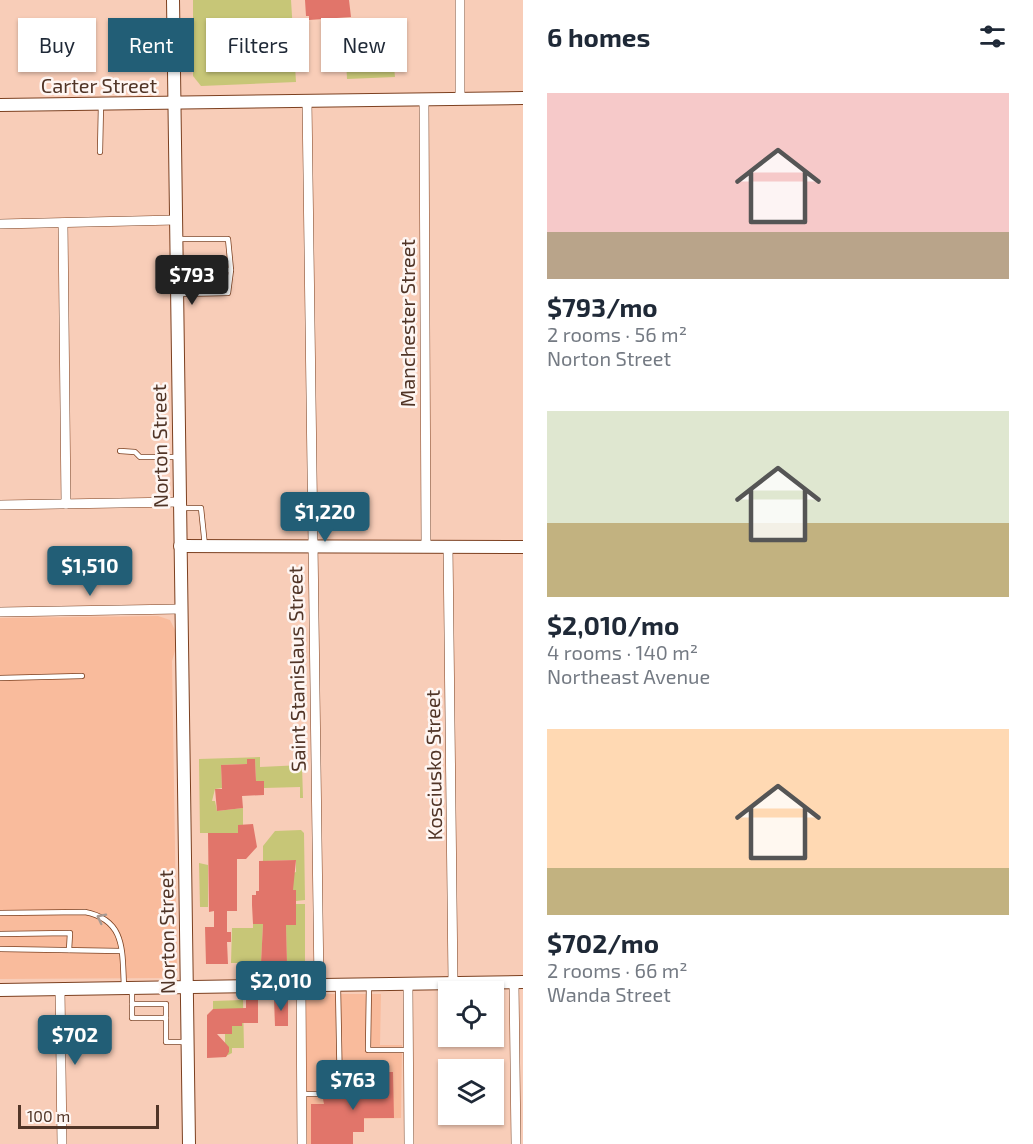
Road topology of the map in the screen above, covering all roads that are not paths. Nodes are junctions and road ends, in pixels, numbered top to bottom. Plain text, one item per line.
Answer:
1 (173, 0) edge
2 (460, 0) edge
3 (523, 98) edge
4 (460, 99) junction
5 (424, 100) junction
6 (307, 101) junction
7 (100, 104) junction
8 (175, 104) junction
9 (0, 105) edge
10 (100, 152) dead end
11 (176, 220) junction
12 (63, 223) junction
13 (0, 224) edge
14 (176, 240) junction
15 (177, 270) junction
16 (231, 270) junction
17 (177, 294) junction
18 (120, 451) dead end
19 (179, 458) junction
20 (66, 504) junction
21 (0, 505) edge
22 (179, 505) junction
23 (312, 545) junction
24 (180, 546) junction
25 (205, 546) junction
26 (426, 546) junction
27 (448, 546) junction
28 (523, 547) edge
29 (181, 609) junction
30 (0, 612) edge
31 (82, 676) dead end
32 (0, 678) edge
33 (0, 913) edge
34 (0, 934) edge
35 (0, 950) edge
36 (69, 950) junction
37 (122, 951) junction
38 (453, 981) edge
39 (504, 982) edge
40 (519, 982) edge
41 (438, 983) edge
42 (369, 984) junction
43 (408, 984) junction
44 (301, 985) junction
45 (319, 985) junction
46 (338, 985) junction
47 (186, 987) junction
48 (128, 988) junction
49 (60, 989) junction
50 (0, 990) edge
51 (132, 1004) junction
52 (166, 1018) junction
53 (187, 1042) junction
54 (409, 1050) junction
55 (301, 1094) junction
56 (62, 1144) edge
57 (189, 1144) edge
58 (302, 1144) edge
59 (409, 1144) edge
60 (516, 1144) edge

1 - 8 main road, Norton Street
2 - 4 street
3 - 4 main road, Carter Street
4 - 5 main road, Carter Street
5 - 6 main road, Carter Street
5 - 26 street, Manchester Street
6 - 8 main road, Carter Street
6 - 23 street, Saint Stanislaus Street
7 - 8 main road, Carter Street
7 - 9 main road, Carter Street
7 - 10 lane
8 - 11 main road, Norton Street
11 - 12 street
11 - 14 main road, Norton Street
12 - 13 street
12 - 20 street
14 - 15 main road, Norton Street
14 - 16 lane
15 - 16 lane
15 - 17 main road, Norton Street
16 - 17 lane
17 - 19 main road, Norton Street
18 - 19 lane
19 - 22 main road, Norton Street
20 - 21 street
20 - 22 street
22 - 24 main road, Norton Street
22 - 25 lane
23 - 25 main road
23 - 26 main road
23 - 45 street, Saint Stanislaus Street
24 - 25 main road
24 - 29 main road, Norton Street
26 - 27 main road
27 - 28 main road
27 - 38 street, Kosciusko Street
29 - 30 street
29 - 47 main road, Norton Street
31 - 32 lane
37 -> 33 lane
34 - 36 lane
35 - 36 lane
36 - 37 lane
37 - 48 lane
39 - 40 main road
40 - 60 street
41 - 43 main road
42 - 43 main road
42 - 46 main road
42 - 54 lane
43 - 54 street
44 - 45 main road
44 - 47 main road
44 - 55 street
45 - 46 main road
46 - 55 lane
47 - 48 main road
47 - 53 main road, Norton Street
48 - 49 main road
48 - 51 lane
49 - 50 main road
49 - 56 street
51 - 52 lane
51 - 52 lane
52 - 53 lane
53 - 57 main road, Norton Street
54 - 59 street
55 - 58 street

